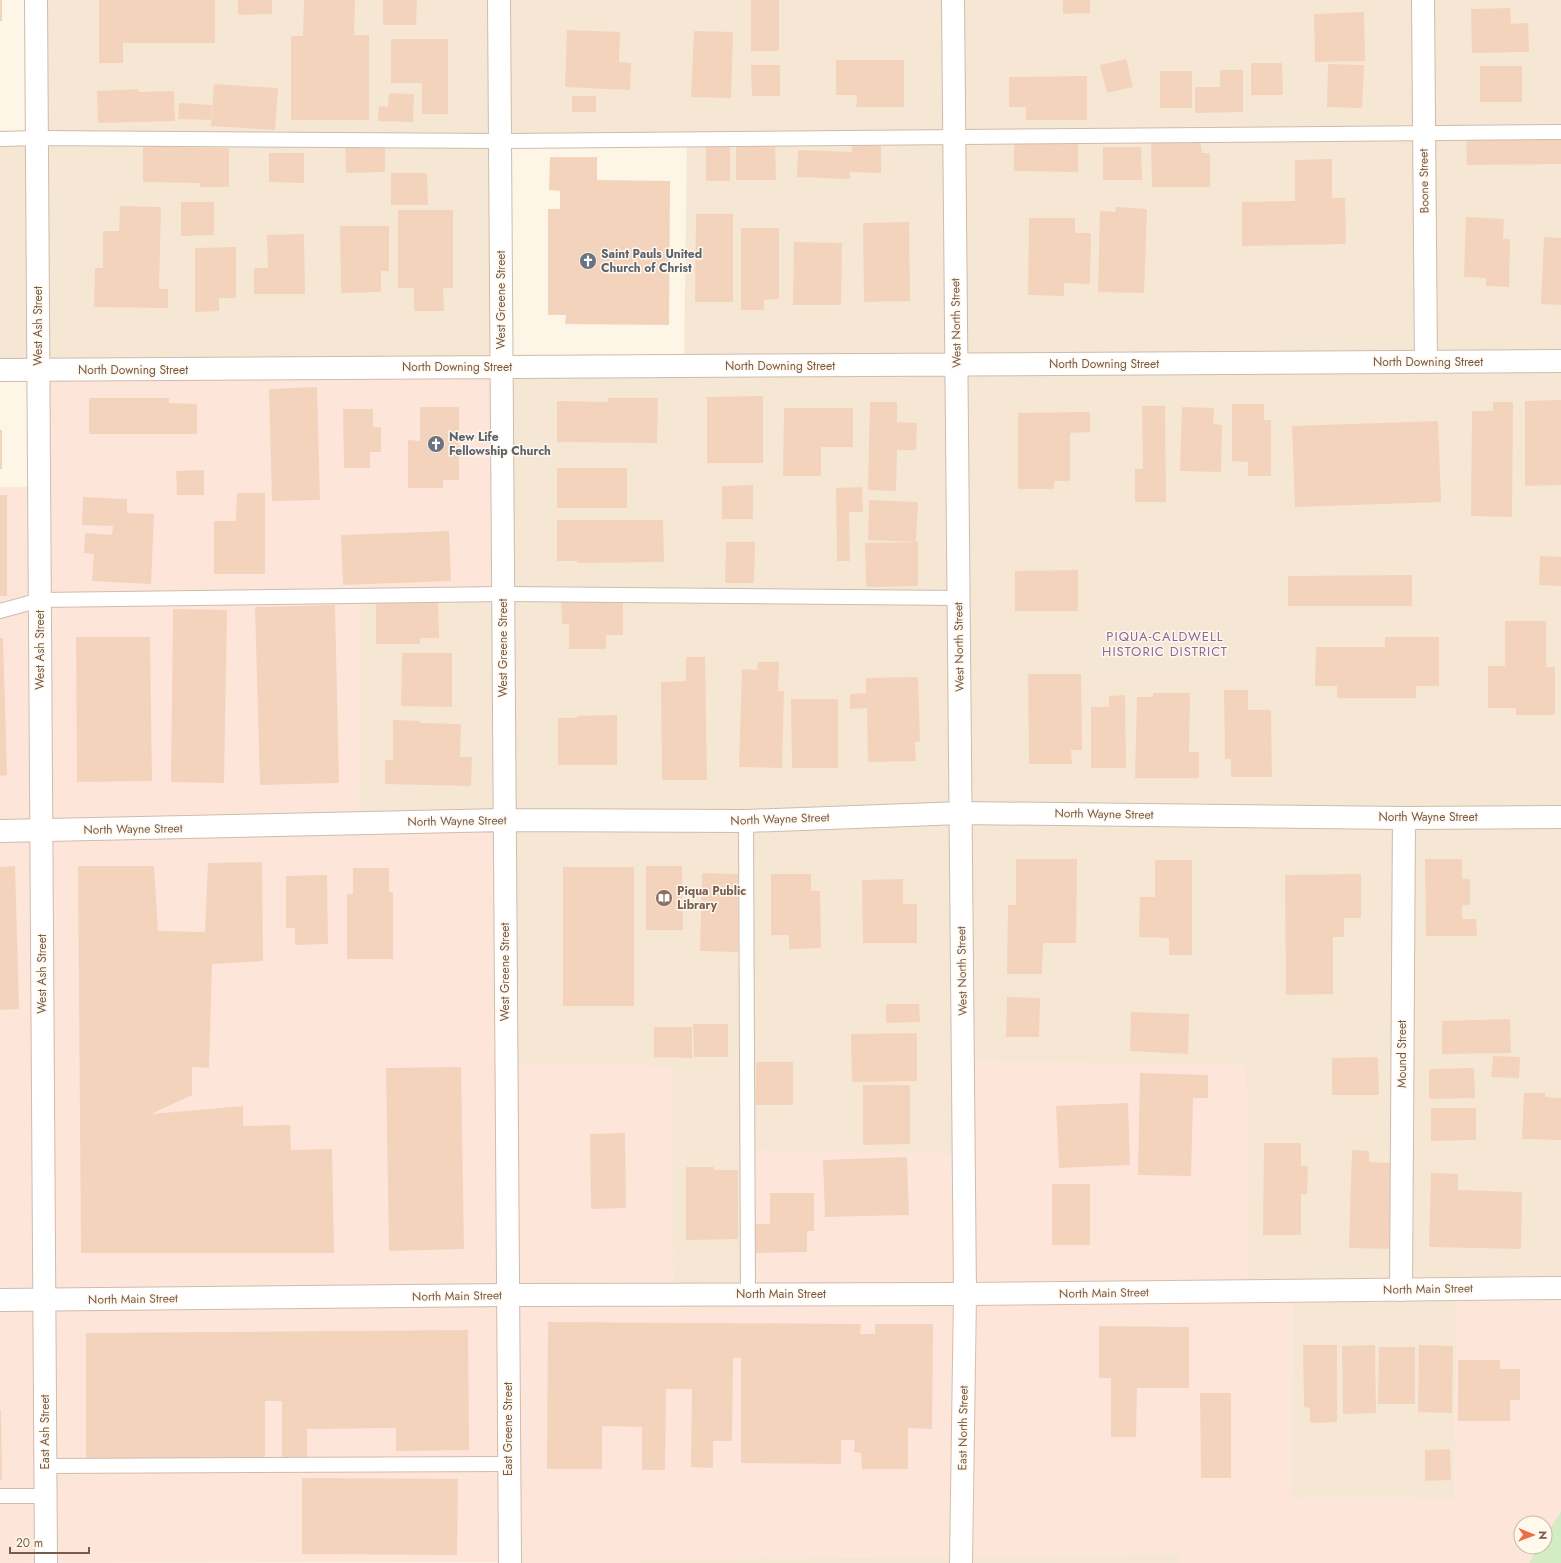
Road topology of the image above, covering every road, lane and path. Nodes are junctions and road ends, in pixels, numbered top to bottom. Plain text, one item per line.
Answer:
1 (36, 0) edge
2 (499, 0) edge
3 (953, 0) edge
4 (1423, 0) edge
5 (1561, 132) edge
6 (1424, 133) junction
7 (954, 136) junction
8 (37, 138) junction
9 (0, 139) edge
10 (500, 141) junction
11 (1561, 361) edge
12 (1426, 362) junction
13 (957, 364) junction
14 (501, 367) junction
15 (0, 370) edge
16 (38, 370) junction
17 (503, 594) junction
18 (959, 598) junction
19 (40, 600) junction
20 (0, 612) edge
21 (961, 813) junction
22 (1561, 817) edge
23 (1404, 818) junction
24 (504, 820) junction
25 (746, 821) junction
26 (0, 831) edge
27 (41, 831) junction
28 (1561, 1288) edge
29 (1401, 1290) junction
30 (965, 1294) junction
31 (508, 1295) junction
32 (748, 1295) junction
33 (0, 1300) edge
34 (44, 1300) junction
35 (509, 1464) junction
36 (46, 1466) junction
37 (0, 1496) edge
38 (46, 1496) junction
39 (46, 1563) edge
40 (510, 1563) edge
41 (962, 1563) edge

1 - 8 street, West Ash Street
2 - 10 street, West Greene Street
3 - 7 street, West North Street
4 - 6 street, Boone Street
5 - 6 lane
6 - 7 lane
6 - 12 street, Boone Street
7 - 10 lane
7 - 13 street, West North Street
8 - 9 lane
8 - 10 lane
8 - 16 street, West Ash Street
10 - 14 street, West Greene Street
11 - 12 street, North Downing Street
12 - 13 street, North Downing Street
13 - 14 street, North Downing Street
13 - 18 street, West North Street
14 - 16 street, North Downing Street
14 - 17 street, West Greene Street
15 - 16 street, North Downing Street
16 - 19 street, West Ash Street
17 - 18 lane
17 - 19 lane
17 - 24 street, West Greene Street
18 - 21 street, West North Street
19 - 20 lane
19 - 27 street, West Ash Street
21 - 23 street, North Wayne Street
21 - 25 street, North Wayne Street
21 - 30 street, West North Street
22 - 23 street, North Wayne Street
23 - 29 street, Mound Street
24 - 25 street, North Wayne Street
24 - 27 street, North Wayne Street
24 - 31 street, West Greene Street
25 - 32 lane
26 - 27 street, North Wayne Street
27 - 34 street, West Ash Street
28 - 29 street, North Main Street
29 - 30 street, North Main Street
30 - 32 street, North Main Street
30 - 41 street, East North Street
31 - 32 street, North Main Street
31 - 34 street, North Main Street
31 - 35 street, East Greene Street
33 - 34 street, North Main Street
34 - 36 street, East Ash Street
35 - 36 lane
35 - 40 street, East Greene Street
36 - 38 street, East Ash Street
37 - 38 lane
38 - 39 street, East Ash Street

